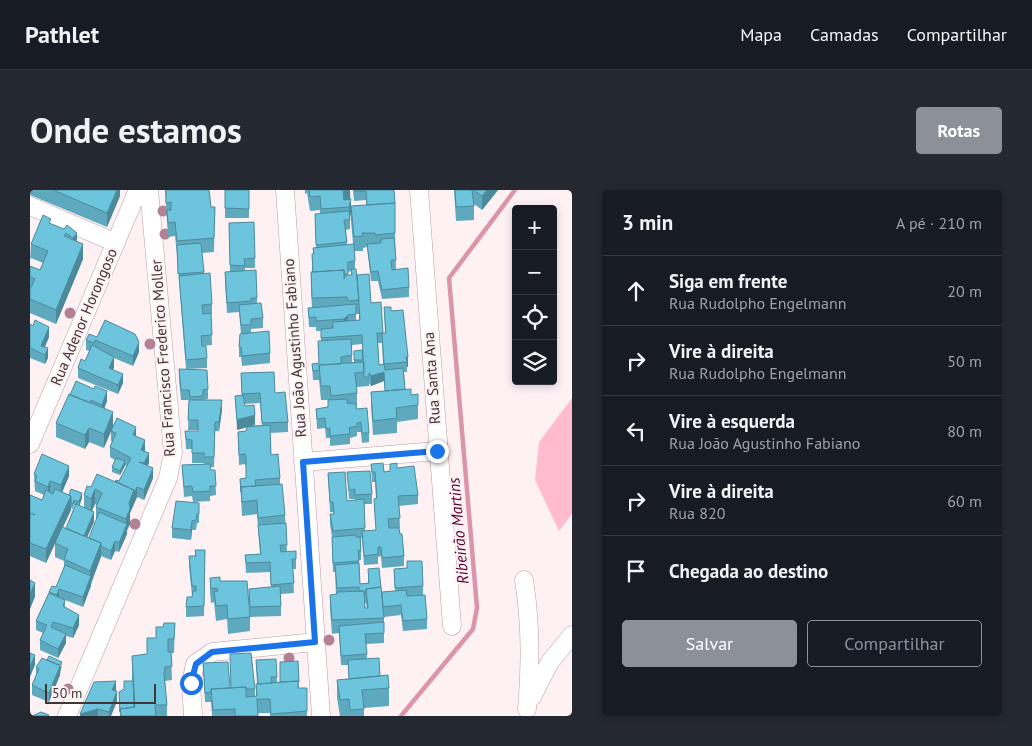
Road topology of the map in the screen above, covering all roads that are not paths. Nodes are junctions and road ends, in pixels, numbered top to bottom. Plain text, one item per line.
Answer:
1 (138, 190) edge
2 (149, 190) edge
3 (285, 190) edge
4 (419, 190) edge
5 (30, 206) edge
6 (116, 243) junction
7 (30, 444) edge
8 (437, 451) junction
9 (303, 462) junction
10 (524, 580) dead end
11 (452, 626) dead end
12 (572, 635) edge
13 (315, 642) junction
14 (526, 713) edge
15 (67, 716) edge
16 (193, 716) edge
17 (321, 716) edge

1 - 6 street, Rua Adenor Horongoso
2 - 15 street, Rua Francisco Frederico Moller
3 - 9 street, Rua João Agustinho Fabiano
4 - 8 street, Rua Santa Ana
5 - 6 street
6 - 7 street, Rua Adenor Horongoso
8 - 9 street
8 - 11 street, Rua Santa Ana
9 - 13 street, Rua João Agustinho Fabiano
10 - 14 street
12 - 14 street
13 - 16 street
13 - 17 street, Rua João Agustinho Fabiano

